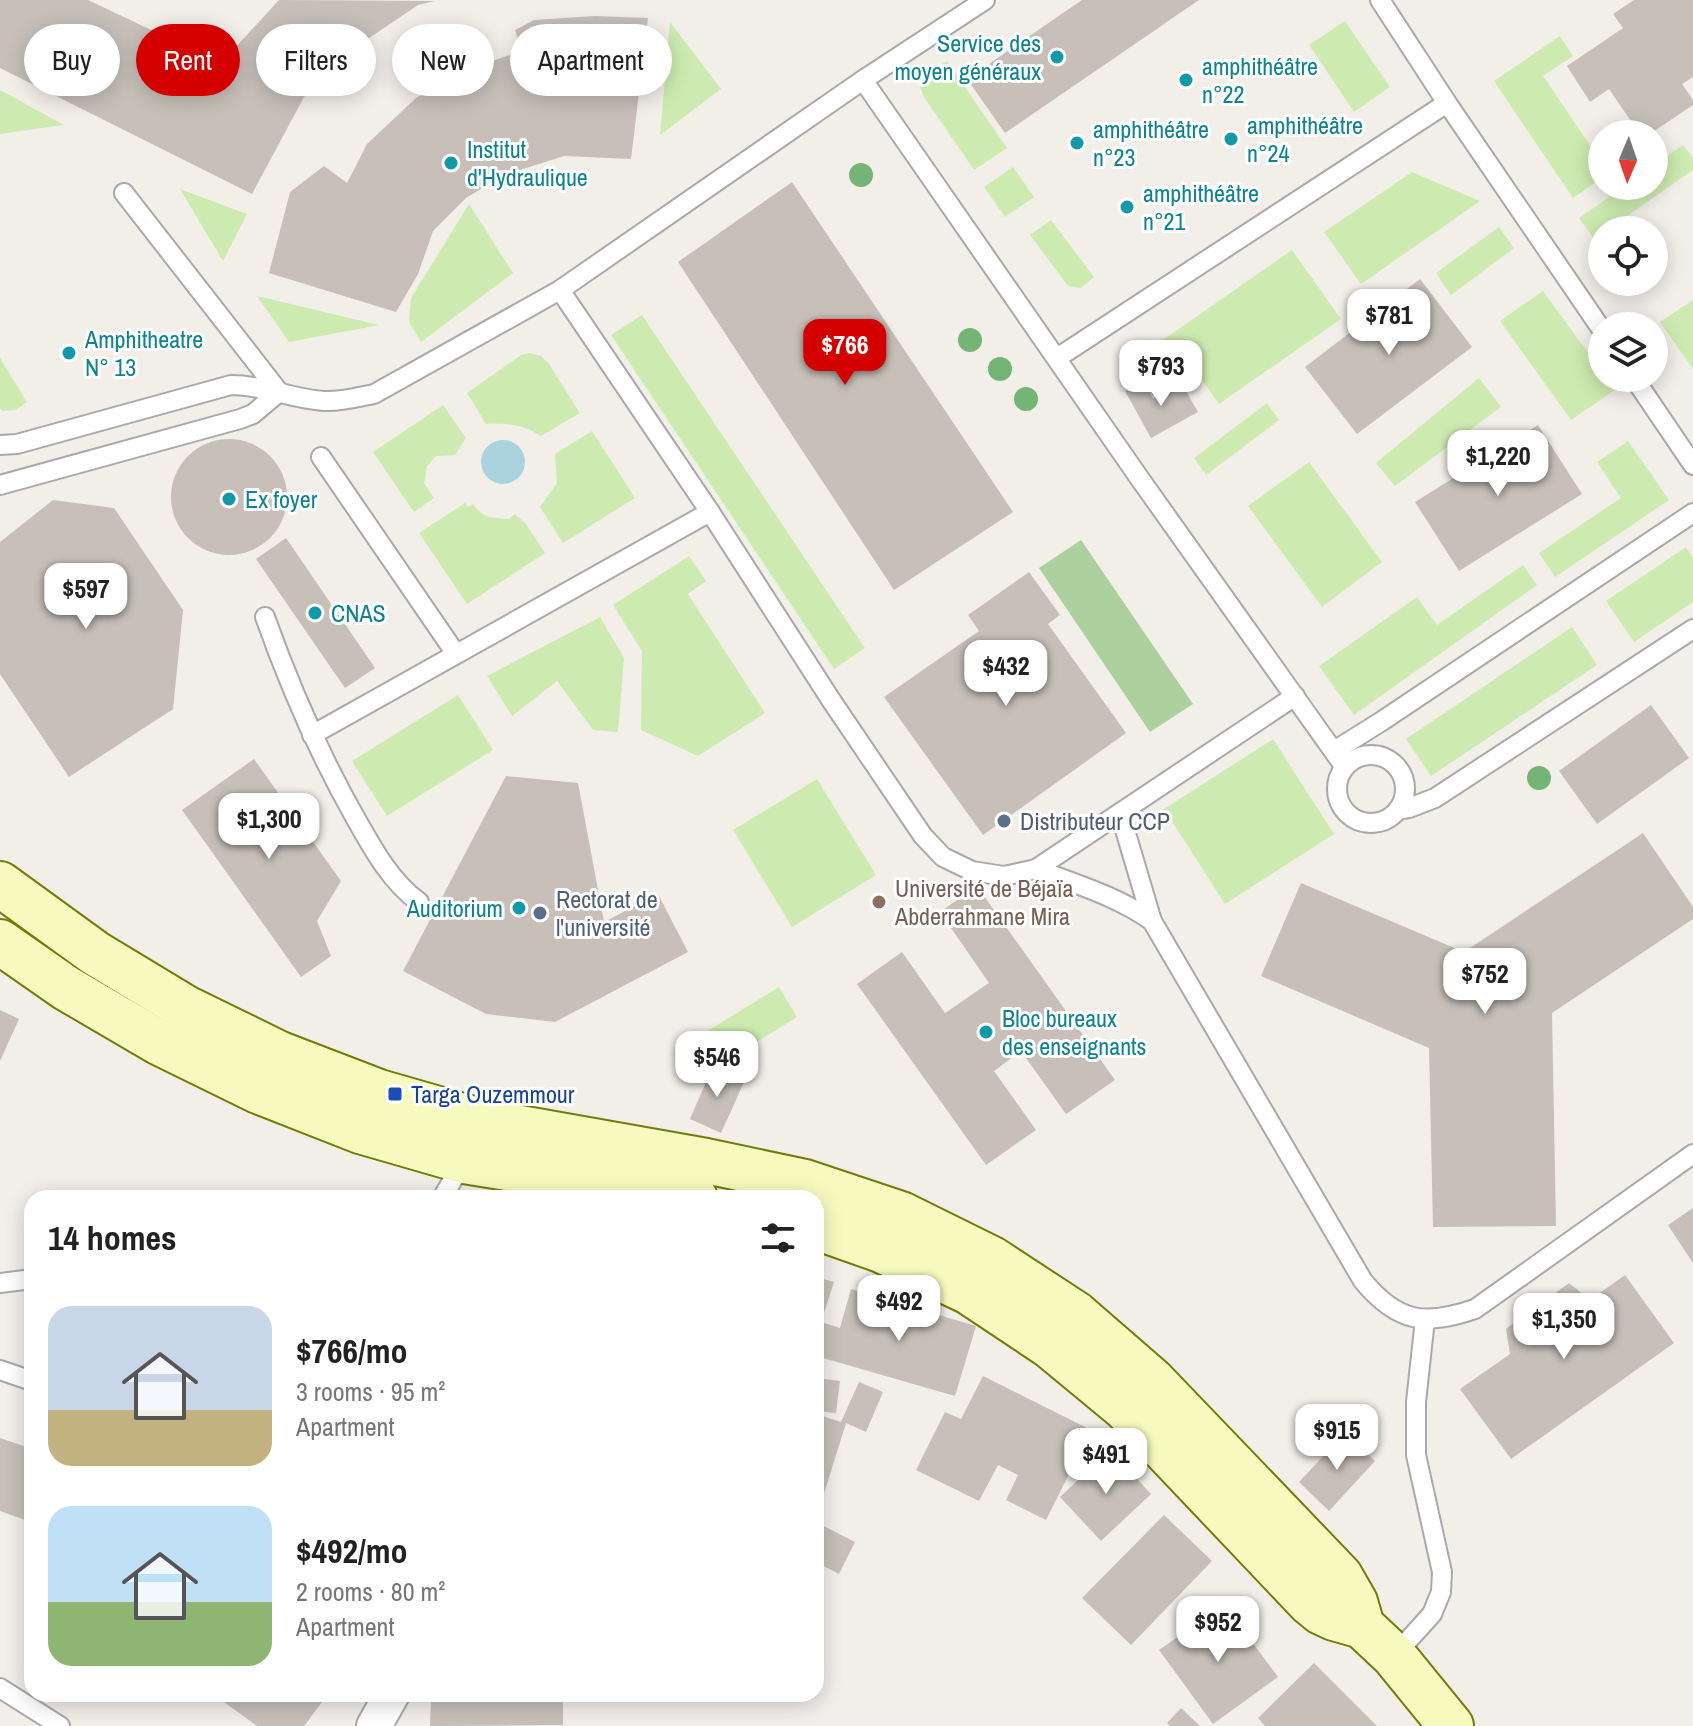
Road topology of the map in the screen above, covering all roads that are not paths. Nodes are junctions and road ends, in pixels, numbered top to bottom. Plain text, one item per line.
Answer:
1 (985, 0) edge
2 (1380, 0) edge
3 (863, 80) junction
4 (1447, 103) junction
5 (124, 193) dead end
6 (560, 290) junction
7 (1590, 312) edge
8 (1057, 358) junction
9 (279, 392) junction
10 (1643, 392) edge
11 (0, 445) edge
12 (321, 457) dead end
13 (1693, 465) edge
14 (0, 485) edge
15 (710, 512) junction
16 (1693, 513) edge
17 (265, 617) dead end
18 (1693, 629) edge
19 (456, 654) junction
20 (1295, 696) junction
21 (1382, 721) junction
22 (312, 735) junction
23 (1365, 755) junction
24 (1339, 758) junction
25 (1398, 810) junction
26 (1120, 813) junction
27 (1036, 869) junction
28 (0, 884) edge
29 (419, 902) dead end
30 (1152, 921) junction
31 (0, 942) edge
32 (480, 1121) junction
33 (1693, 1154) edge
34 (464, 1161) junction
35 (447, 1190) edge
36 (644, 1190) edge
37 (824, 1230) edge
38 (24, 1280) edge
39 (0, 1283) edge
40 (1425, 1319) junction
41 (0, 1370) edge
42 (24, 1378) edge
43 (1362, 1626) junction
44 (1394, 1656) junction
45 (0, 1688) edge
46 (388, 1702) edge
47 (60, 1726) edge
48 (374, 1726) edge
49 (1451, 1726) edge

1 - 3 lane
2 - 4 lane
3 - 6 lane
3 - 8 lane
4 - 7 lane
4 - 8 lane
5 - 9 lane
6 - 9 lane
6 - 15 lane
8 - 20 lane
9 - 11 lane
9 - 14 lane
10 - 13 lane
12 - 19 lane
15 - 19 lane
15 - 27 lane
16 - 21 lane
17 - 22 lane
18 - 25 lane
19 - 22 lane
20 - 24 lane
20 - 26 lane
21 - 23 lane
21 - 24 lane
22 - 29 lane
23 - 24 lane
23 - 25 lane
24 - 25 lane
26 - 27 lane
26 - 30 lane
27 - 30 lane
28 - 32 street
30 - 40 lane
31 - 34 street
32 - 34 street
32 - 43 street
33 - 40 lane
34 - 35 lane
34 - 36 street
37 - 43 street
38 - 39 lane
40 - 44 lane
41 - 42 lane
43 - 44 street
44 - 49 street
45 - 47 lane
46 - 48 street

